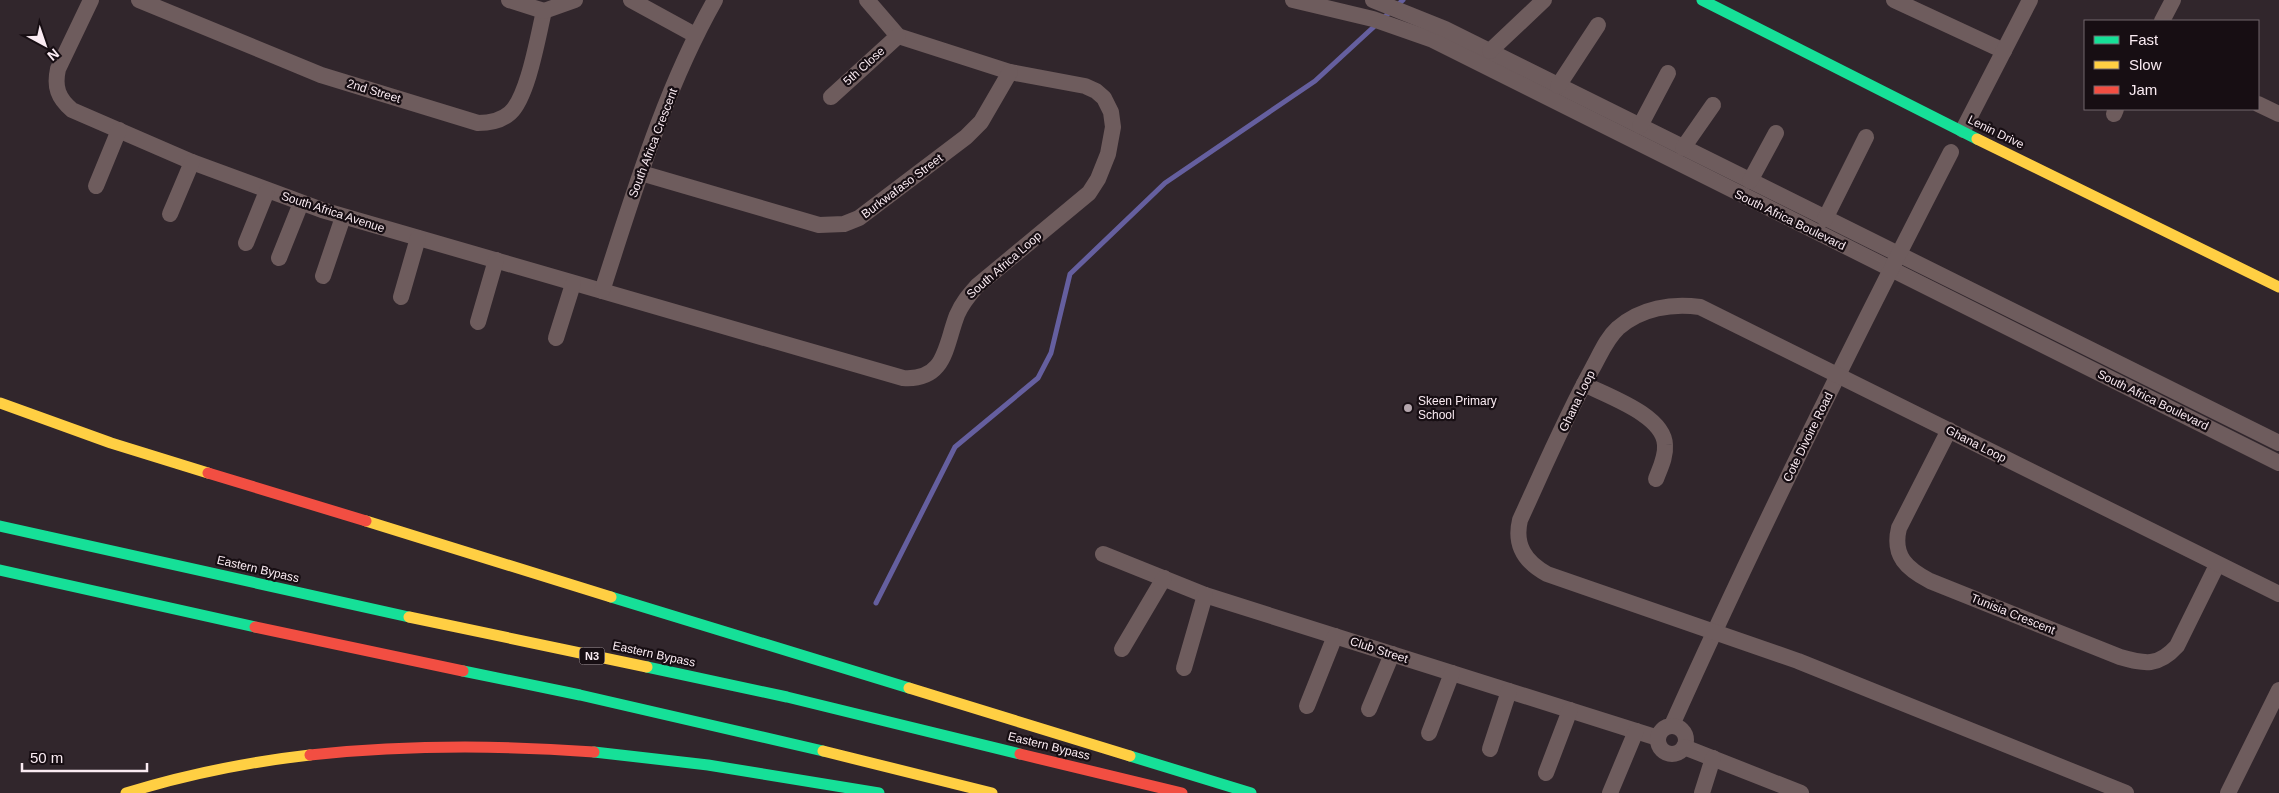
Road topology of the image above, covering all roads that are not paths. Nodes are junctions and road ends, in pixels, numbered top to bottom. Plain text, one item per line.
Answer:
1 (91, 0) edge
2 (139, 0) edge
3 (509, 0) edge
4 (575, 0) edge
5 (631, 0) edge
6 (715, 0) edge
7 (867, 0) edge
8 (1293, 0) edge
9 (1373, 0) edge
10 (1544, 0) edge
11 (1702, 0) edge
12 (1894, 0) edge
13 (2030, 0) edge
14 (2173, 0) edge
15 (1332, 6) edge
16 (544, 11) junction
17 (2163, 20) edge
18 (1598, 25) dead end
19 (695, 35) junction
20 (898, 36) junction
21 (1490, 51) junction
22 (2004, 51) junction
23 (1010, 72) junction
24 (1668, 73) dead end
25 (1558, 86) junction
26 (831, 96) dead end
27 (2259, 104) edge
28 (1713, 105) dead end
29 (2279, 114) edge
30 (1640, 126) junction
31 (119, 130) junction
32 (1963, 130) junction
33 (1776, 133) dead end
34 (1866, 137) dead end
35 (1683, 148) junction
36 (1952, 152) dead end
37 (192, 162) junction
38 (640, 173) junction
39 (1750, 181) junction
40 (96, 186) dead end
41 (267, 191) junction
42 (301, 203) junction
43 (170, 214) dead end
44 (343, 217) junction
45 (1825, 219) junction
46 (418, 238) junction
47 (246, 243) dead end
48 (1899, 253) junction
49 (279, 258) dead end
50 (496, 260) junction
51 (1891, 270) junction
52 (324, 276) dead end
53 (573, 284) junction
54 (2279, 287) edge
55 (602, 291) junction
56 (401, 297) dead end
57 (478, 322) dead end
58 (556, 338) dead end
59 (1838, 374) junction
60 (1584, 384) junction
61 (0, 403) edge
62 (1949, 430) junction
63 (2279, 443) edge
64 (2279, 463) edge
65 (1656, 479) dead end
66 (0, 526) edge
67 (1103, 554) dead end
68 (2218, 565) junction
69 (0, 570) edge
70 (1164, 578) junction
71 (2279, 594) edge
72 (1204, 595) junction
73 (1715, 630) junction
74 (1335, 636) junction
75 (1122, 649) dead end
76 (1392, 654) junction
77 (1184, 668) dead end
78 (1452, 673) junction
79 (2279, 690) edge
80 (1509, 691) junction
81 (1307, 706) dead end
82 (1369, 709) dead end
83 (1570, 710) junction
84 (1672, 725) junction
85 (1636, 731) junction
86 (1429, 733) dead end
87 (1658, 738) junction
88 (1684, 747) junction
89 (1490, 749) dead end
90 (1713, 758) junction
91 (1546, 773) dead end
92 (1777, 788) edge
93 (126, 793) edge
94 (879, 793) edge
95 (992, 793) edge
96 (1182, 793) edge
97 (1251, 793) edge
98 (1610, 793) edge
99 (1702, 793) edge
100 (1801, 793) edge
101 (2126, 793) edge
102 (2228, 793) edge

1 - 31 street, South Africa Avenue
2 - 16 street, 2nd Street
3 - 16 street
4 - 16 street
5 - 19 street
6 - 19 street, South Africa Crescent
7 - 20 street
8 - 15 street, South Africa Boulevard
9 - 21 street, South Africa Boulevard
10 - 21 street
11 - 32 main road, Lenin Drive
12 - 22 street
13 - 22 street
14 - 17 street
15 - 51 street, South Africa Boulevard
18 - 25 street
19 - 38 street, South Africa Crescent
20 - 23 street, South Africa Loop
20 - 26 street, 5th Close
21 - 25 street, South Africa Boulevard
22 - 32 street
23 - 38 street, Burkwafaso Street
23 - 55 street, South Africa Loop
24 - 30 street
25 - 30 street, South Africa Boulevard
27 - 29 street
28 - 35 street
30 - 35 street, South Africa Boulevard
31 - 37 street, South Africa Avenue
31 - 40 street
32 - 54 main road, Lenin Drive
33 - 39 street
34 - 45 street
35 - 39 street, South Africa Boulevard
36 - 48 street, Cote Divoire Road
37 - 41 street, South Africa Avenue
37 - 43 street
38 - 55 street, South Africa Crescent
39 - 45 street, South Africa Boulevard
41 - 42 street, South Africa Avenue
41 - 47 street
42 - 44 street, South Africa Avenue
42 - 49 street
44 - 46 street, South Africa Avenue
44 - 52 street
45 - 48 street, South Africa Boulevard
46 - 50 street, South Africa Avenue
46 - 56 street
48 - 51 street, Cote Divoire Road
48 - 63 street, South Africa Boulevard
50 - 53 street, South Africa Avenue
50 - 57 street
51 - 59 street, Cote Divoire Road
51 - 64 street, South Africa Boulevard
53 - 55 street, South Africa Avenue
53 - 58 street
59 - 60 street, Ghana Loop
59 - 62 street, Ghana Loop
59 - 73 street, Cote Divoire Road
60 - 65 street
60 - 73 street, Ghana Loop
61 - 97 main road
62 - 68 street, Ghana Loop
62 - 68 street, Tunisia Crescent
66 - 96 main road, Eastern Bypass / N3
67 - 70 street, Club Street
68 - 71 street, Ghana Loop
69 - 95 main road
70 - 72 street, Club Street
70 - 75 street
72 - 74 street, Club Street
72 - 77 street
73 - 84 street, Cote Divoire Road
73 - 101 street, Ghana Loop
74 - 76 street, Club Street
74 - 81 street
76 - 78 street, Club Street
76 - 82 street
78 - 80 street, Club Street
78 - 86 street
79 - 102 street
80 - 83 street, Club Street
80 - 89 street
83 - 85 street, Club Street
83 - 91 street
84 - 87 street
84 - 88 street
85 - 87 street, Club Street
85 - 98 street
87 - 88 street
88 - 90 street
90 - 92 street
90 - 99 street
92 - 100 street
93 - 94 main road

